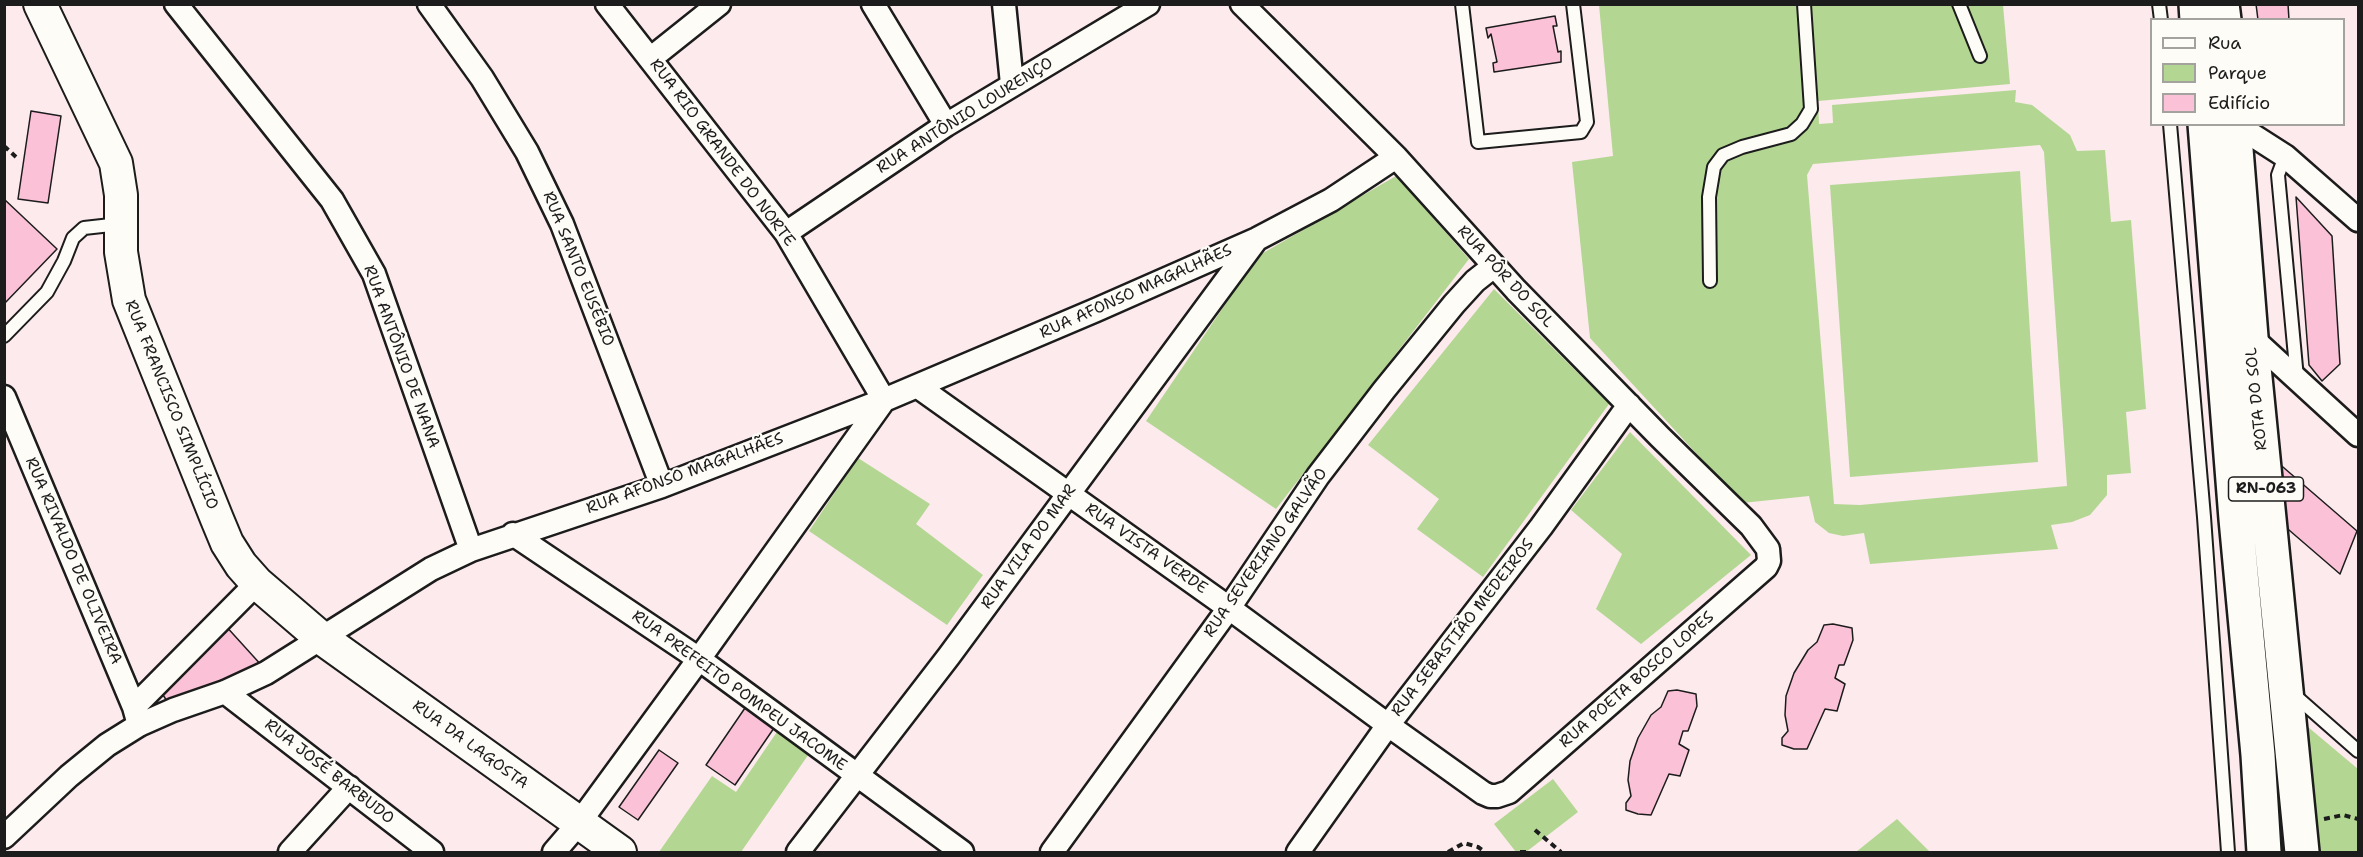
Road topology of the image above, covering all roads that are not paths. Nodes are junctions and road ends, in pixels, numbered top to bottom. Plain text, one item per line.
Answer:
1 (40, 4) edge
2 (176, 4) edge
3 (429, 4) edge
4 (607, 4) edge
5 (719, 4) edge
6 (873, 4) edge
7 (1004, 4) edge
8 (1148, 4) edge
9 (1242, 4) edge
10 (1462, 4) edge
11 (1574, 4) edge
12 (1804, 4) edge
13 (1959, 4) edge
14 (1980, 56) dead end
15 (650, 59) junction
16 (1012, 84) junction
17 (945, 125) junction
18 (2170, 126) edge
19 (2205, 126) edge
20 (2234, 126) edge
21 (2237, 126) edge
22 (2285, 156) junction
23 (1396, 157) junction
24 (2358, 220) edge
25 (122, 224) junction
26 (786, 232) junction
27 (1257, 239) junction
28 (1494, 266) junction
29 (1710, 281) dead end
30 (4, 336) edge
31 (2252, 337) junction
32 (2297, 379) junction
33 (917, 386) junction
34 (4, 397) edge
35 (884, 400) junction
36 (1629, 405) junction
37 (2358, 435) edge
38 (662, 486) junction
39 (1068, 494) junction
40 (513, 534) junction
41 (1768, 549) joint
42 (471, 550) junction
43 (257, 583) junction
44 (1229, 608) junction
45 (320, 637) junction
46 (699, 659) junction
47 (2285, 687) junction
48 (225, 692) junction
49 (136, 716) junction
50 (1388, 725) junction
51 (2358, 751) edge
52 (857, 776) junction
53 (349, 787) junction
54 (1490, 795) joint
55 (579, 823) junction
56 (4, 837) edge
57 (290, 852) edge
58 (432, 852) edge
59 (554, 852) edge
60 (620, 852) edge
61 (798, 852) edge
62 (962, 852) edge
63 (1052, 852) edge
64 (1298, 852) edge
65 (2228, 852) edge
66 (2264, 852) edge
67 (2302, 852) edge

1 - 25 street, RUA FRANCISCO SIMPLÍCIO
2 - 42 street, RUA ANTÔNIO DE NANA
3 - 38 street, RUA SANTO EUSÉBIO
4 - 15 street, RUA RIO GRANDE DO NORTE
5 - 15 street
6 - 17 street
7 - 16 street
8 - 16 street, RUA ANTÔNIO LOURENÇO
9 - 23 street, RUA PÔR DO SOL
10 - 11 lane
12 - 29 lane
13 - 14 lane
15 - 26 street, RUA RIO GRANDE DO NORTE
16 - 17 street, RUA ANTÔNIO LOURENÇO
17 - 26 street, RUA ANTÔNIO LOURENÇO
18 - 65 lane
19 - 66 main road, ROTA DO SOL / RN-063
20 - 31 main road, ROTA DO SOL / RN-063
21 - 22 street
22 - 24 street
22 - 32 lane
23 - 27 street, RUA AFONSO MAGALHÃES
23 - 28 street, RUA PÔR DO SOL
25 - 30 lane
25 - 43 street, RUA FRANCISCO SIMPLÍCIO
26 - 35 street, RUA RIO GRANDE DO NORTE
27 - 33 street, RUA AFONSO MAGALHÃES
27 - 39 street, RUA VILA DO MAR
28 - 36 street, RUA PÔR DO SOL
28 - 44 street, RUA SEVERIANO GALVÃO
31 - 32 street
31 - 47 main road, ROTA DO SOL / RN-063
32 - 37 street
33 - 35 street, RUA AFONSO MAGALHÃES
33 - 39 street, RUA VISTA VERDE
34 - 49 street, RUA RIVALDO DE OLIVEIRA
35 - 38 street, RUA AFONSO MAGALHÃES
35 - 46 street
36 - 41 street, RUA PÔR DO SOL
36 - 50 street, RUA SEBASTIÃO MEDEIROS
38 - 40 street, RUA AFONSO MAGALHÃES
39 - 44 street, RUA VISTA VERDE
39 - 52 street, RUA VILA DO MAR
40 - 42 street, RUA AFONSO MAGALHÃES
40 - 46 street, RUA PREFEITO POMPEU JACOME
41 - 54 street, RUA POETA BOSCO LOPES
42 - 45 street, RUA AFONSO MAGALHÃES
43 - 45 street, RUA FRANCISCO SIMPLÍCIO
43 - 49 street, RUA AFONSO MAGALHÃES
44 - 50 street, RUA VISTA VERDE
44 - 63 street, RUA SEVERIANO GALVÃO
45 - 48 street, RUA AFONSO MAGALHÃES
45 - 55 street, RUA DA LAGOSTA
46 - 52 street, RUA PREFEITO POMPEU JACOME
46 - 55 street
47 - 51 lane
47 - 67 main road, ROTA DO SOL / RN-063
48 - 49 street, RUA AFONSO MAGALHÃES
48 - 53 street, RUA JOSÉ BARBUDO
49 - 56 street, RUA AFONSO MAGALHÃES
50 - 54 street, RUA VISTA VERDE
50 - 64 street, RUA SEBASTIÃO MEDEIROS
52 - 61 street, RUA VILA DO MAR
52 - 62 street, RUA PREFEITO POMPEU JACOME
53 - 57 street
53 - 58 street, RUA JOSÉ BARBUDO
55 - 59 street
55 - 60 street, RUA DA LAGOSTA

